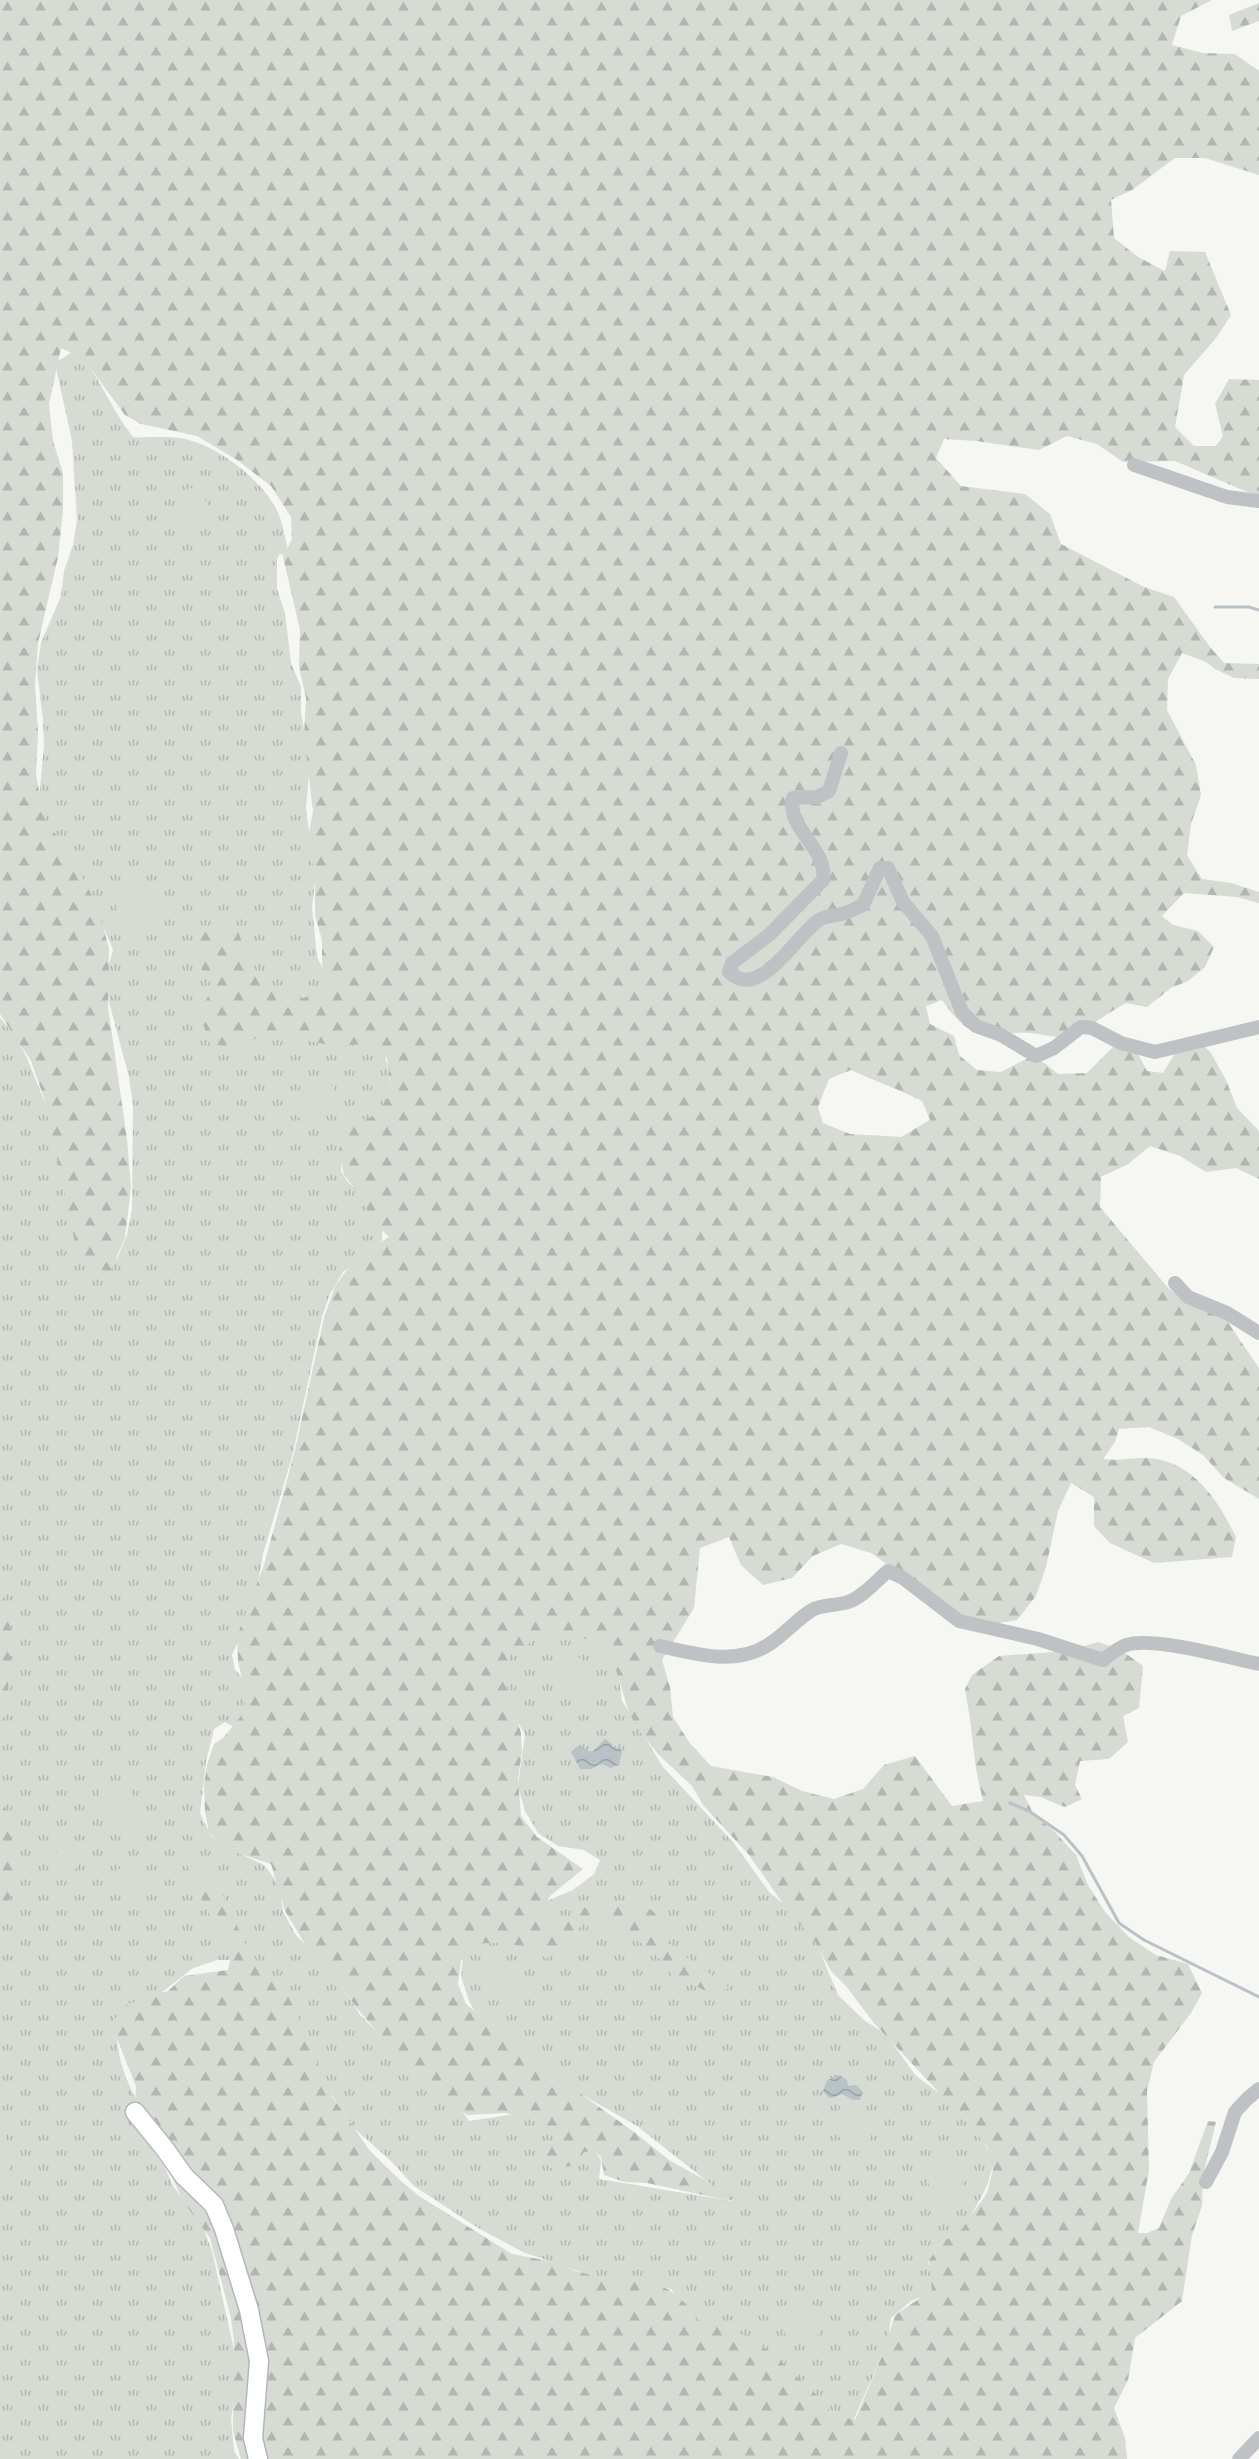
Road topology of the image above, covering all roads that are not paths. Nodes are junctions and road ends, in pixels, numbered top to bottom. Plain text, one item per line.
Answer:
1 (1134, 465) dead end
2 (1259, 501) edge
3 (842, 753) dead end
4 (1259, 1028) edge
5 (1175, 1283) dead end
6 (1259, 1333) edge
7 (660, 1646) dead end
8 (1259, 1664) edge
9 (1259, 2089) edge
10 (135, 2112) dead end
11 (1206, 2182) dead end
12 (1259, 2438) edge
13 (258, 2459) edge
14 (1239, 2459) edge

1 - 2 street
3 - 4 street
5 - 6 street
7 - 8 street
9 - 11 street
10 - 13 street
12 - 14 street

